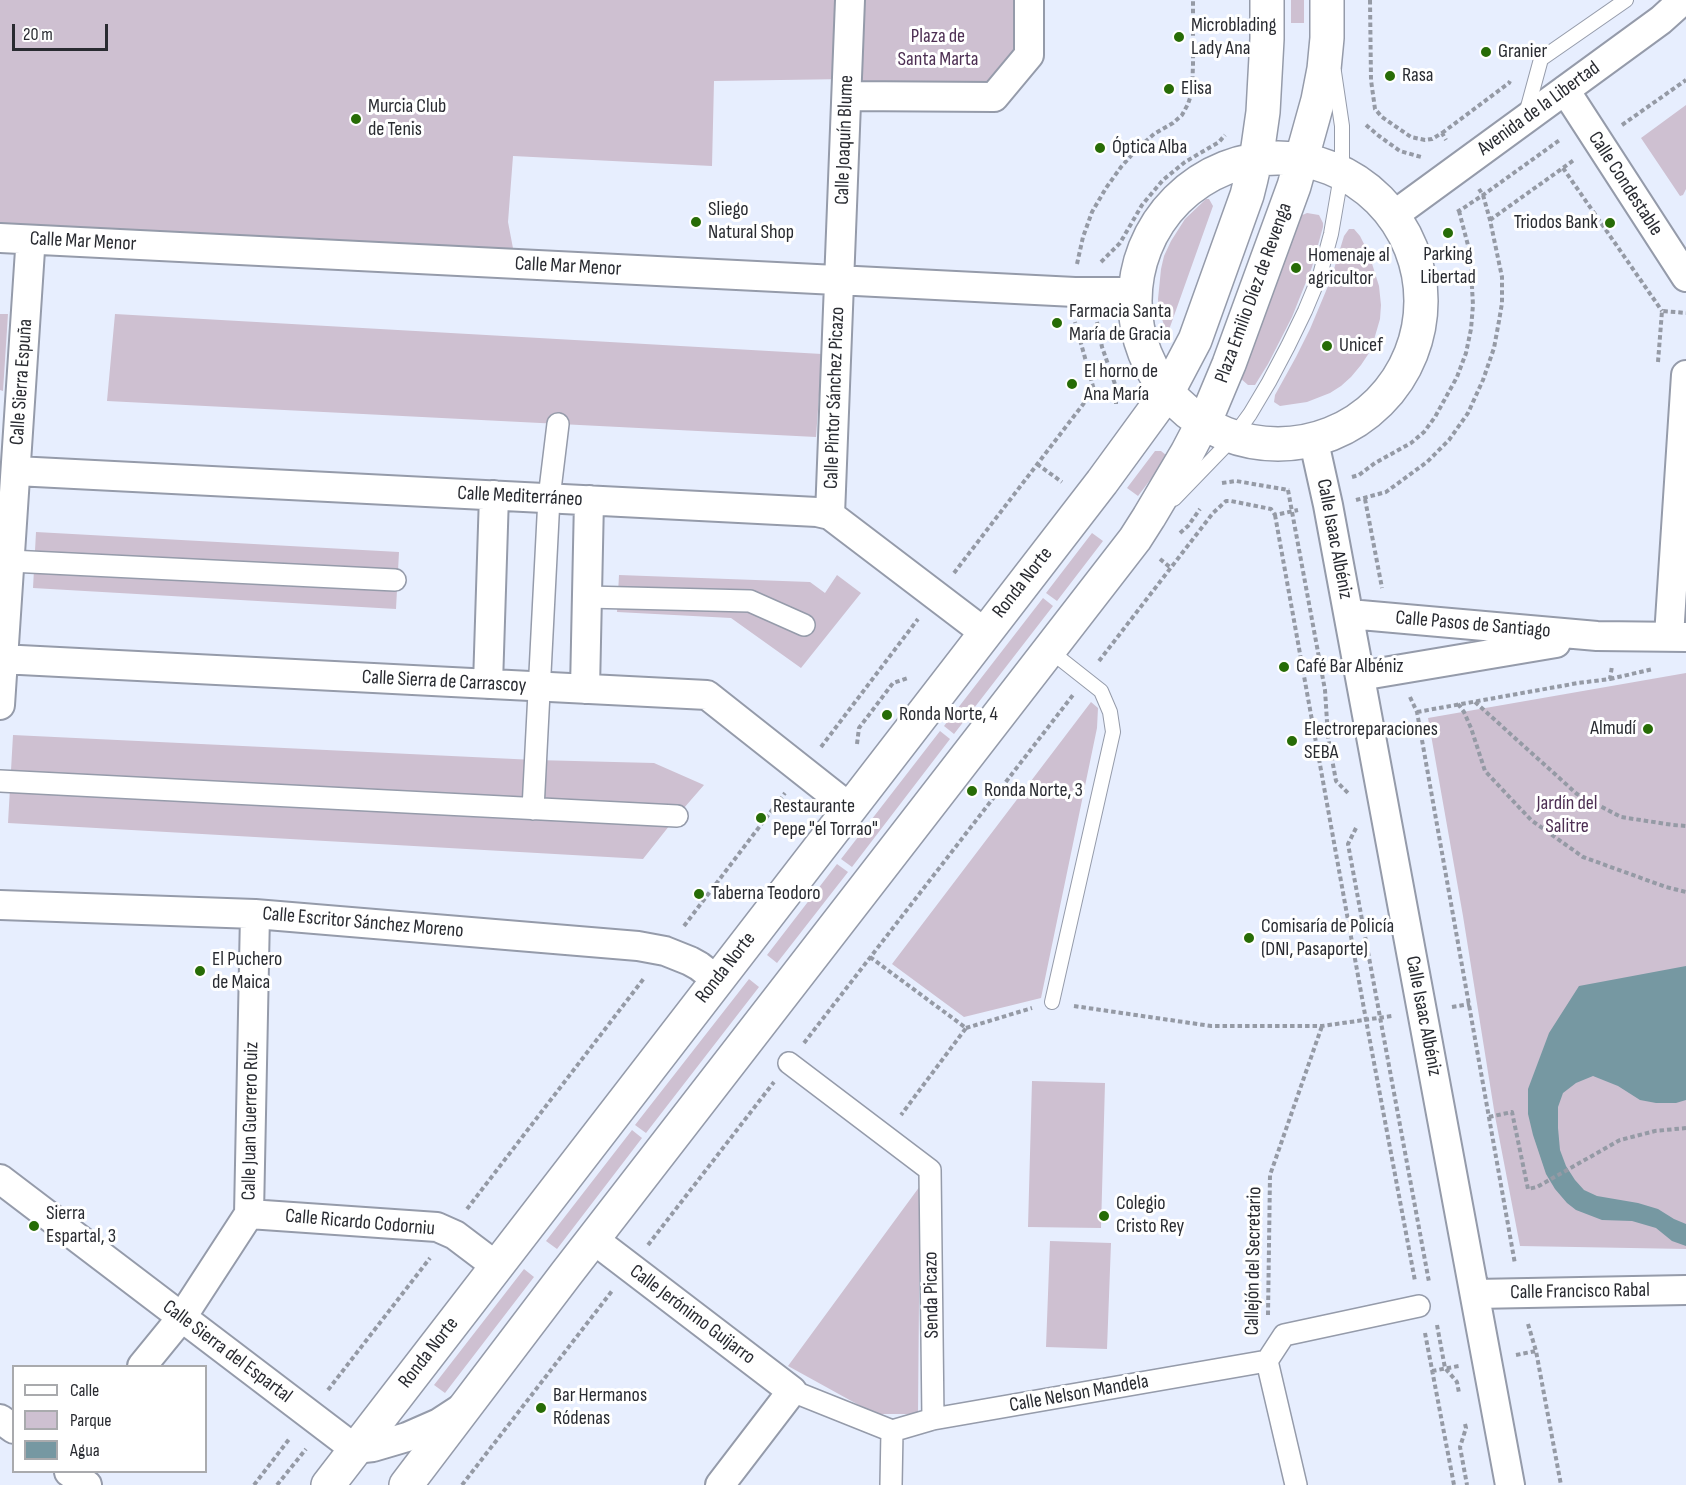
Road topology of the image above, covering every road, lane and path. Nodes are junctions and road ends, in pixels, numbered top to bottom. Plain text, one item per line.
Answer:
1 (850, 0) edge
2 (1029, 0) edge
3 (1267, 0) edge
4 (1327, 0) edge
5 (1370, 0) edge
6 (1626, 0) edge
7 (1683, 0) edge
8 (1674, 17) edge
9 (1327, 38) junction
10 (1565, 90) junction
11 (847, 96) junction
12 (1524, 120) junction
13 (1228, 128) dead end
14 (1256, 160) junction
15 (1302, 160) junction
16 (1463, 165) junction
17 (1563, 168) dead end
18 (1342, 170) junction
19 (1394, 215) junction
20 (0, 238) edge
21 (33, 240) junction
22 (1686, 277) edge
23 (840, 280) junction
24 (1094, 292) junction
25 (1137, 292) junction
26 (1662, 311) junction
27 (1686, 313) edge
28 (1658, 370) dead end
29 (1686, 375) edge
30 (1167, 393) junction
31 (1113, 411) dead end
32 (558, 424) dead end
33 (1201, 425) junction
34 (1231, 440) junction
35 (1314, 442) junction
36 (16, 471) junction
37 (1288, 490) dead end
38 (494, 495) junction
39 (549, 498) junction
40 (589, 500) junction
41 (1328, 505) junction
42 (1292, 512) junction
43 (1275, 514) junction
44 (830, 515) junction
45 (1135, 539) junction
46 (10, 561) junction
47 (394, 580) dead end
48 (587, 597) junction
49 (1348, 614) junction
50 (804, 625) dead end
51 (985, 633) junction
52 (1606, 636) junction
53 (1678, 637) edge
54 (1049, 650) junction
55 (2, 659) edge
56 (1653, 669) dead end
57 (1360, 676) junction
58 (1085, 678) junction
59 (1610, 678) junction
60 (488, 684) junction
61 (538, 687) junction
62 (585, 689) junction
63 (1475, 702) junction
64 (1458, 704) junction
65 (0, 705) edge
66 (0, 781) edge
67 (1350, 795) dead end
68 (533, 808) junction
69 (850, 808) junction
70 (677, 816) dead end
71 (1686, 826) edge
72 (1356, 828) dead end
73 (1686, 892) edge
74 (0, 905) edge
75 (255, 914) junction
76 (870, 957) junction
77 (717, 980) junction
78 (1052, 1002) junction
79 (1470, 1004) junction
80 (1422, 1011) junction
81 (1380, 1018) junction
82 (1366, 1020) junction
83 (1322, 1026) junction
84 (966, 1028) junction
85 (789, 1063) junction
86 (1490, 1117) junction
87 (1686, 1128) edge
88 (885, 1136) junction
89 (0, 1179) edge
90 (249, 1214) junction
91 (592, 1239) junction
92 (496, 1266) junction
93 (630, 1268) junction
94 (1430, 1287) dead end
95 (1686, 1290) edge
96 (1520, 1293) junction
97 (1475, 1294) junction
98 (1419, 1306) junction
99 (182, 1317) junction
100 (1437, 1322) dead end
101 (1267, 1361) junction
102 (143, 1365) edge
103 (792, 1391) junction
104 (1459, 1393) dead end
105 (467, 1404) junction
106 (1464, 1417) dead end
107 (933, 1419) junction
108 (892, 1431) junction
109 (355, 1449) junction
110 (58, 1473) edge
111 (70, 1473) edge
112 (48, 1485) edge
113 (87, 1485) edge
114 (328, 1485) edge
115 (406, 1485) edge
116 (462, 1485) edge
117 (720, 1485) edge
118 (891, 1485) edge
119 (1296, 1485) edge
120 (1454, 1485) edge
121 (1467, 1485) edge
122 (1510, 1485) edge
123 (1561, 1485) edge

1 - 11 street, Calle Joaquín Blume
2 - 11 street
3 - 14 main road, Plaza Emilio Díez de Revenga
4 - 9 main road, Plaza Emilio Díez de Revenga
5 - 16 path
6 - 12 lane
7 - 8 street, Avenida de la Libertad
8 - 10 street, Avenida de la Libertad
9 - 15 main road, Plaza Emilio Díez de Revenga
9 - 18 lane, Plaza Emilio Díez de Revenga
10 - 12 street, Avenida de la Libertad
10 - 22 street, Calle Condestable
11 - 23 street, Calle Joaquín Blume
12 - 16 street, Avenida de la Libertad
13 - 24 path
14 - 15 main road
14 - 25 main road
14 - 30 main road, Plaza Emilio Díez de Revenga
15 - 18 main road
15 - 33 main road, Plaza Emilio Díez de Revenga
16 - 19 street, Avenida de la Libertad
16 - 41 path
17 - 26 path
18 - 19 main road
18 - 34 lane, Plaza Emilio Díez de Revenga
19 - 35 main road
20 - 21 street, Calle Mar Menor
21 - 23 street, Calle Mar Menor
21 - 36 street, Calle Sierra Espuña
23 - 24 street, Calle Mar Menor
23 - 44 street, Calle Pintor Sánchez Picazo
24 - 25 street, Calle Mar Menor
24 - 31 path
25 - 30 main road
26 - 27 path
26 - 28 path
29 - 53 street
30 - 33 main road
30 - 51 main road, Ronda Norte
32 - 39 street
33 - 34 main road
33 - 45 main road
34 - 35 main road
34 - 45 lane
35 - 41 street, Calle Isaac Albéniz
36 - 38 street, Calle Mediterráneo
36 - 46 street, Calle Sierra Espuña
37 - 42 path
38 - 39 street, Calle Mediterráneo
38 - 60 street
39 - 40 street, Calle Mediterráneo
39 - 61 street
40 - 44 street, Calle Mediterráneo
40 - 48 street
41 - 42 path
41 - 49 street, Calle Isaac Albéniz
42 - 43 path
42 - 67 path
43 - 58 path
43 - 82 path
44 - 51 street
45 - 54 main road
46 - 47 street
46 - 55 street, Calle Sierra Espuña
48 - 50 street
48 - 62 street
49 - 52 street, Calle Pasos de Santiago
49 - 57 street, Calle Isaac Albéniz
51 - 69 main road, Ronda Norte
52 - 53 street, Calle Pasos de Santiago
52 - 57 street, Calle Pasos de Santiago
52 - 59 path
54 - 58 lane
54 - 91 main road
55 - 60 street, Calle Sierra de Carrascoy
55 - 65 street, Calle Sierra Espuña
56 - 59 path
57 - 80 street, Calle Isaac Albéniz
58 - 76 path
58 - 78 lane
59 - 63 path
60 - 61 street, Calle Sierra de Carrascoy
61 - 62 street, Calle Sierra de Carrascoy
61 - 68 street
62 - 69 street, Calle Sierra de Carrascoy
63 - 64 path
63 - 71 path
64 - 73 path
64 - 79 path
66 - 68 street
68 - 70 street
69 - 77 main road, Ronda Norte
72 - 81 path
74 - 75 street, Calle Escritor Sánchez Moreno
75 - 77 street, Calle Escritor Sánchez Moreno
75 - 90 street, Calle Juan Guerrero Ruiz
76 - 84 path
76 - 85 path
77 - 92 main road, Ronda Norte
78 - 83 path
78 - 84 path
79 - 80 path
79 - 86 path
80 - 81 path
80 - 97 street, Calle Isaac Albéniz
81 - 82 path
81 - 94 path
82 - 83 path
82 - 98 path
83 - 101 path, Callejón del Secretario
84 - 88 path
85 - 88 street
85 - 93 path
86 - 87 path
86 - 96 path
88 - 107 street, Senda Picazo
89 - 99 street, Calle Sierra del Espartal
90 - 92 street, Calle Ricardo Codorniu
90 - 99 street, Calle Juan Guerrero Ruiz
91 - 93 street, Calle Jerónimo Guijarro
91 - 105 main road
92 - 109 main road, Ronda Norte
93 - 103 street, Calle Jerónimo Guijarro
93 - 116 path
95 - 96 street, Calle Francisco Rabal
96 - 97 street, Calle Francisco Rabal
96 - 123 path
97 - 122 street, Calle Isaac Albéniz
98 - 101 street
98 - 120 path
99 - 102 street, Calle Juan Guerrero Ruiz
99 - 109 street, Calle Sierra del Espartal
100 - 104 path
101 - 107 street, Calle Nelson Mandela
101 - 119 street
103 - 108 street
103 - 117 street
105 - 109 street
105 - 115 main road
106 - 121 path
107 - 108 street, Calle Nelson Mandela
108 - 118 street
109 - 114 main road, Ronda Norte
110 - 112 street
111 - 113 street

